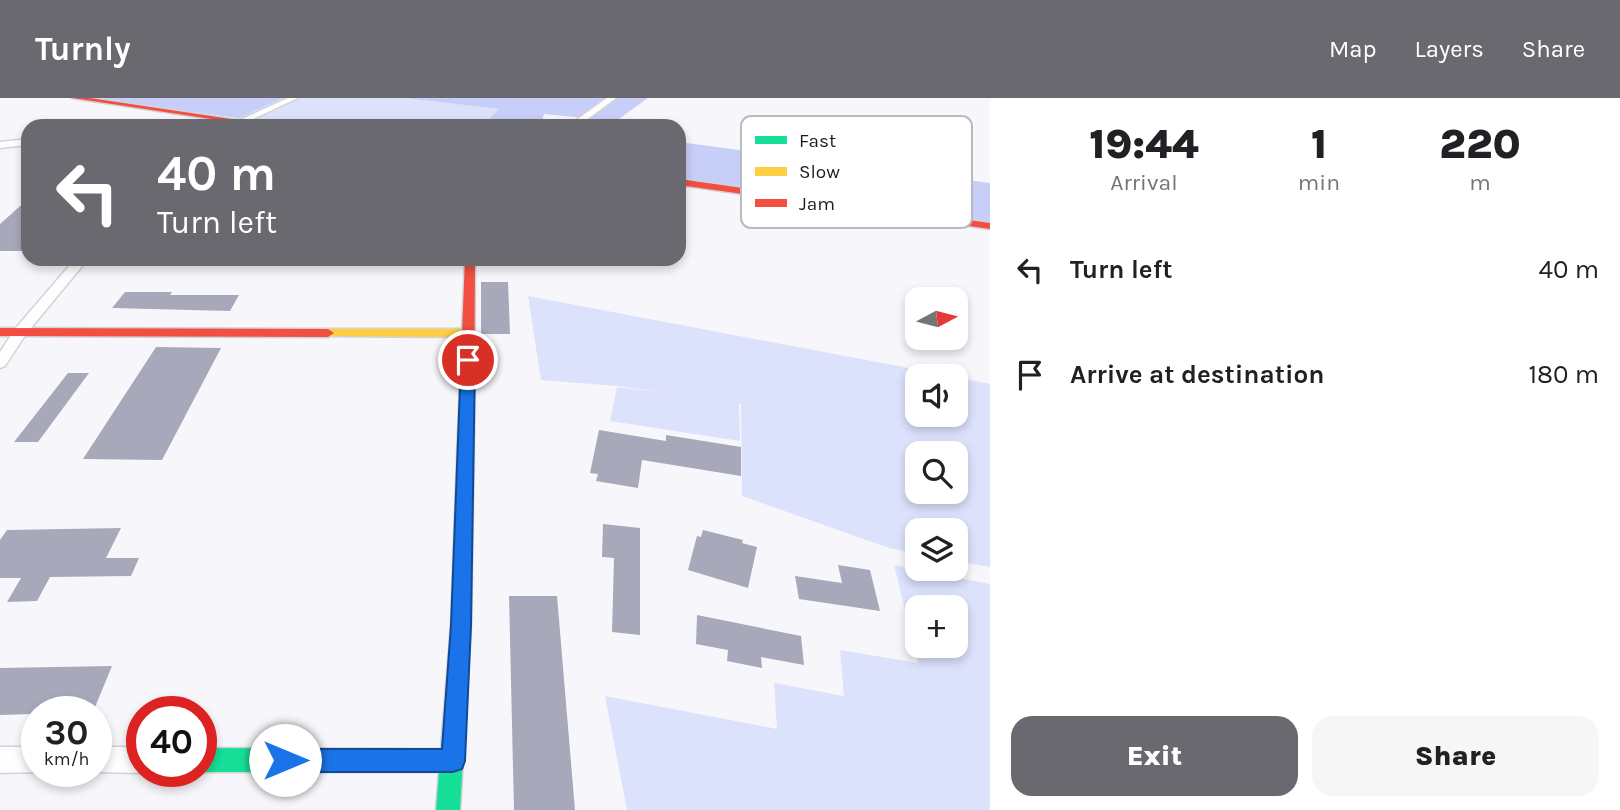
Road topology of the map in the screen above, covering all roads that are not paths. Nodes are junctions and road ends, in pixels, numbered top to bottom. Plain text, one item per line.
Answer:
1 (75, 98) edge
2 (294, 98) edge
3 (612, 98) edge
4 (205, 119) edge
5 (247, 119) edge
6 (582, 119) edge
7 (21, 143) edge
8 (0, 145) edge
9 (686, 184) edge
10 (741, 192) edge
11 (972, 224) edge
12 (990, 226) edge
13 (76, 266) edge
14 (470, 266) edge
15 (0, 332) edge
16 (20, 332) junction
17 (469, 333) junction
18 (0, 363) edge
19 (0, 760) edge
20 (21, 760) edge
21 (217, 760) edge
22 (453, 761) junction
23 (448, 810) edge

1 - 4 street
2 - 5 street
3 - 6 street
7 - 8 street
9 - 10 street
11 - 12 street
13 - 16 street
14 - 17 street
15 - 16 street
16 - 17 street
16 - 18 street
17 - 22 street
19 - 20 street
21 - 22 street
22 - 23 street

